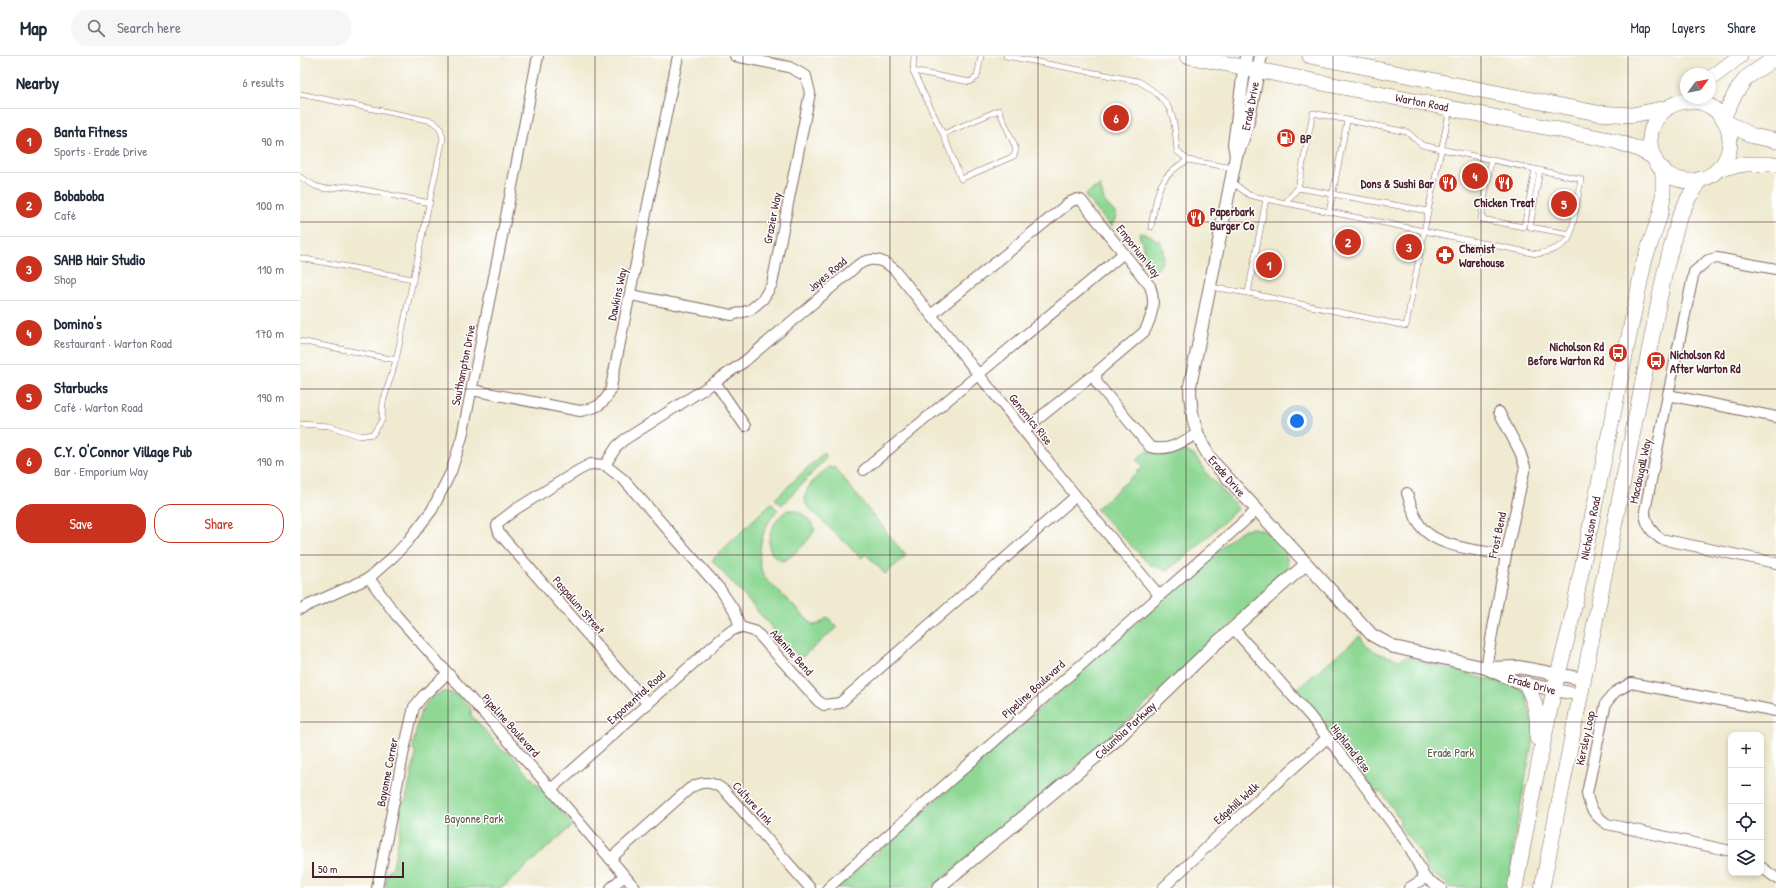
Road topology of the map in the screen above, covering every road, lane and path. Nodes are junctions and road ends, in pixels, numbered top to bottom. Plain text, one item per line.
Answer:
1 (538, 56) edge
2 (678, 56) edge
3 (735, 56) edge
4 (914, 56) edge
5 (981, 56) edge
6 (1006, 56) edge
7 (1187, 56) edge
8 (1261, 56) edge
9 (1310, 56) edge
10 (1740, 56) edge
11 (1776, 57) edge
12 (1249, 65) edge
13 (913, 71) junction
14 (1716, 74) edge
15 (300, 94) edge
16 (1680, 102) edge
17 (1706, 104) edge
18 (1450, 108) junction
19 (1667, 108) junction
20 (1725, 120) junction
21 (1347, 121) junction
22 (942, 134) junction
23 (1776, 141) edge
24 (1441, 149) junction
25 (1654, 157) junction
26 (1188, 160) junction
27 (1491, 160) junction
28 (1776, 164) edge
29 (1233, 168) junction
30 (1719, 168) junction
31 (1538, 170) junction
32 (1663, 170) junction
33 (300, 176) edge
34 (1700, 179) junction
35 (1231, 182) junction
36 (1298, 188) junction
37 (1332, 194) junction
38 (1266, 199) junction
39 (430, 203) junction
40 (1285, 203) junction
41 (1428, 210) junction
42 (1328, 212) junction
43 (1151, 227) dead end
44 (1424, 231) junction
45 (1570, 234) junction
46 (1124, 253) junction
47 (300, 258) edge
48 (1776, 268) edge
49 (413, 279) junction
50 (1210, 287) junction
51 (1248, 293) junction
52 (630, 295) junction
53 (931, 315) junction
54 (300, 341) edge
55 (396, 360) junction
56 (978, 374) junction
57 (1096, 376) junction
58 (715, 382) junction
59 (472, 390) junction
60 (1668, 395) junction
61 (1499, 412) dead end
62 (1776, 417) edge
63 (300, 424) edge
64 (745, 426) dead end
65 (1024, 430) junction
66 (1197, 434) junction
67 (605, 465) junction
68 (864, 470) dead end
69 (1407, 493) dead end
70 (1076, 496) junction
71 (1257, 510) junction
72 (1506, 555) junction
73 (1776, 563) edge
74 (1306, 564) junction
75 (369, 578) junction
76 (1159, 595) junction
77 (300, 609) edge
78 (740, 627) junction
79 (1233, 628) junction
80 (1486, 668) junction
81 (447, 674) junction
82 (1558, 675) junction
83 (1583, 679) junction
84 (1526, 684) junction
85 (1554, 690) junction
86 (1580, 696) junction
87 (648, 704) junction
88 (1776, 711) edge
89 (1327, 738) junction
90 (550, 789) junction
91 (1533, 791) junction
92 (1728, 850) edge
93 (610, 859) junction
94 (1764, 870) edge
95 (624, 876) junction
96 (1424, 878) junction
97 (1776, 878) edge
98 (378, 888) edge
99 (611, 888) edge
100 (635, 888) edge
101 (810, 888) edge
102 (828, 888) edge
103 (938, 888) edge
104 (1163, 888) edge
105 (1409, 888) edge
106 (1441, 888) edge
107 (1515, 888) edge
108 (1542, 888) edge

1 - 59 street, Southampton Drive
2 - 52 street, Dawkins Way
3 - 52 street, Grazier Way
4 - 13 lane
5 - 13 lane
6 - 26 lane
7 - 12 main road, Warton Road
8 - 12 street, Erade Drive
9 - 19 main road, Warton Road
10 - 14 main road
11 - 20 main road
12 - 18 main road, Warton Road
12 - 29 street, Erade Drive
13 - 22 lane
15 - 39 lane
16 - 19 main road
17 - 20 main road
18 - 24 lane
18 - 25 main road, Warton Road
19 - 25 main road
20 - 23 main road
20 - 30 main road
21 - 24 lane
21 - 36 lane
21 - 37 lane
22 - 22 lane
24 - 27 lane
24 - 41 lane
25 - 32 main road
26 - 29 lane
26 - 43 lane
27 - 31 lane
27 - 31 lane
28 - 30 main road
29 - 35 street, Erade Drive
30 - 34 main road
31 - 45 lane
31 - 45 lane
32 - 34 main road
32 - 82 main road, Nicholson Road
33 - 39 lane
34 - 83 main road, Nicholson Road
35 - 38 lane
35 - 50 street, Erade Drive
36 - 37 lane
36 - 40 lane
37 - 41 lane
37 - 42 lane
38 - 40 lane
38 - 51 lane
39 - 49 lane
40 - 42 lane
41 - 44 lane
42 - 44 lane
44 - 45 lane
44 - 51 lane
46 - 53 street, Emporium Way
46 - 56 street
46 - 57 street, Emporium Way
47 - 49 lane
48 - 60 street, Macdougall Way
49 - 55 lane
50 - 51 lane
50 - 66 street, Erade Drive
52 - 59 street, Dawkins Way
53 - 56 street, Jayes Road
53 - 58 street, Jayes Road
54 - 55 lane
55 - 63 lane
56 - 65 street, Genomics Rise
56 - 68 street
57 - 65 street, Emporium Way
57 - 66 street
58 - 64 street
58 - 67 street, Jayes Road
59 - 75 street, Southampton Drive
60 - 62 street
60 - 73 street, Macdougall Way
61 - 72 street, Frost Bend
65 - 70 street, Genomics Rise
66 - 71 street, Erade Drive
67 - 78 street
67 - 87 street, Paspalum Street
69 - 72 street
70 - 76 street, Genomics Rise
70 - 78 street, Adenine Bend
71 - 74 street, Erade Drive
71 - 76 street, Pipeline Boulevard
72 - 80 street, Frost Bend
74 - 79 street, Columbia Parkway
74 - 80 street, Erade Drive
75 - 77 street, Southampton Drive
75 - 81 street, Pipeline Boulevard
76 - 102 street, Pipeline Boulevard
78 - 87 street, Exponential Road
79 - 89 street, Highland Rise
79 - 103 street, Columbia Parkway
80 - 82 street, Erade Drive
80 - 84 street, Erade Drive
81 - 90 street, Pipeline Boulevard
81 - 98 street, Bayonne Corner
82 - 83 street, Erade Drive
82 - 85 main road, Nicholson Road
83 - 86 main road, Nicholson Road
84 - 85 street, Erade Drive
84 - 91 main road
85 - 86 street, Erade Drive
85 - 91 main road, Nicholson Road
86 - 108 main road, Nicholson Road
87 - 90 street, Exponential Road
88 - 92 street, Kersley Loop
89 - 96 street, Highland Rise
89 - 104 street, Edgehill Walk
90 - 93 street, Pipeline Boulevard
91 - 107 main road, Nicholson Road
93 - 95 street, Pipeline Boulevard
93 - 101 street, Culture Link
94 - 97 street
95 - 99 street
95 - 100 street, Pipeline Boulevard
96 - 105 street
96 - 106 street

